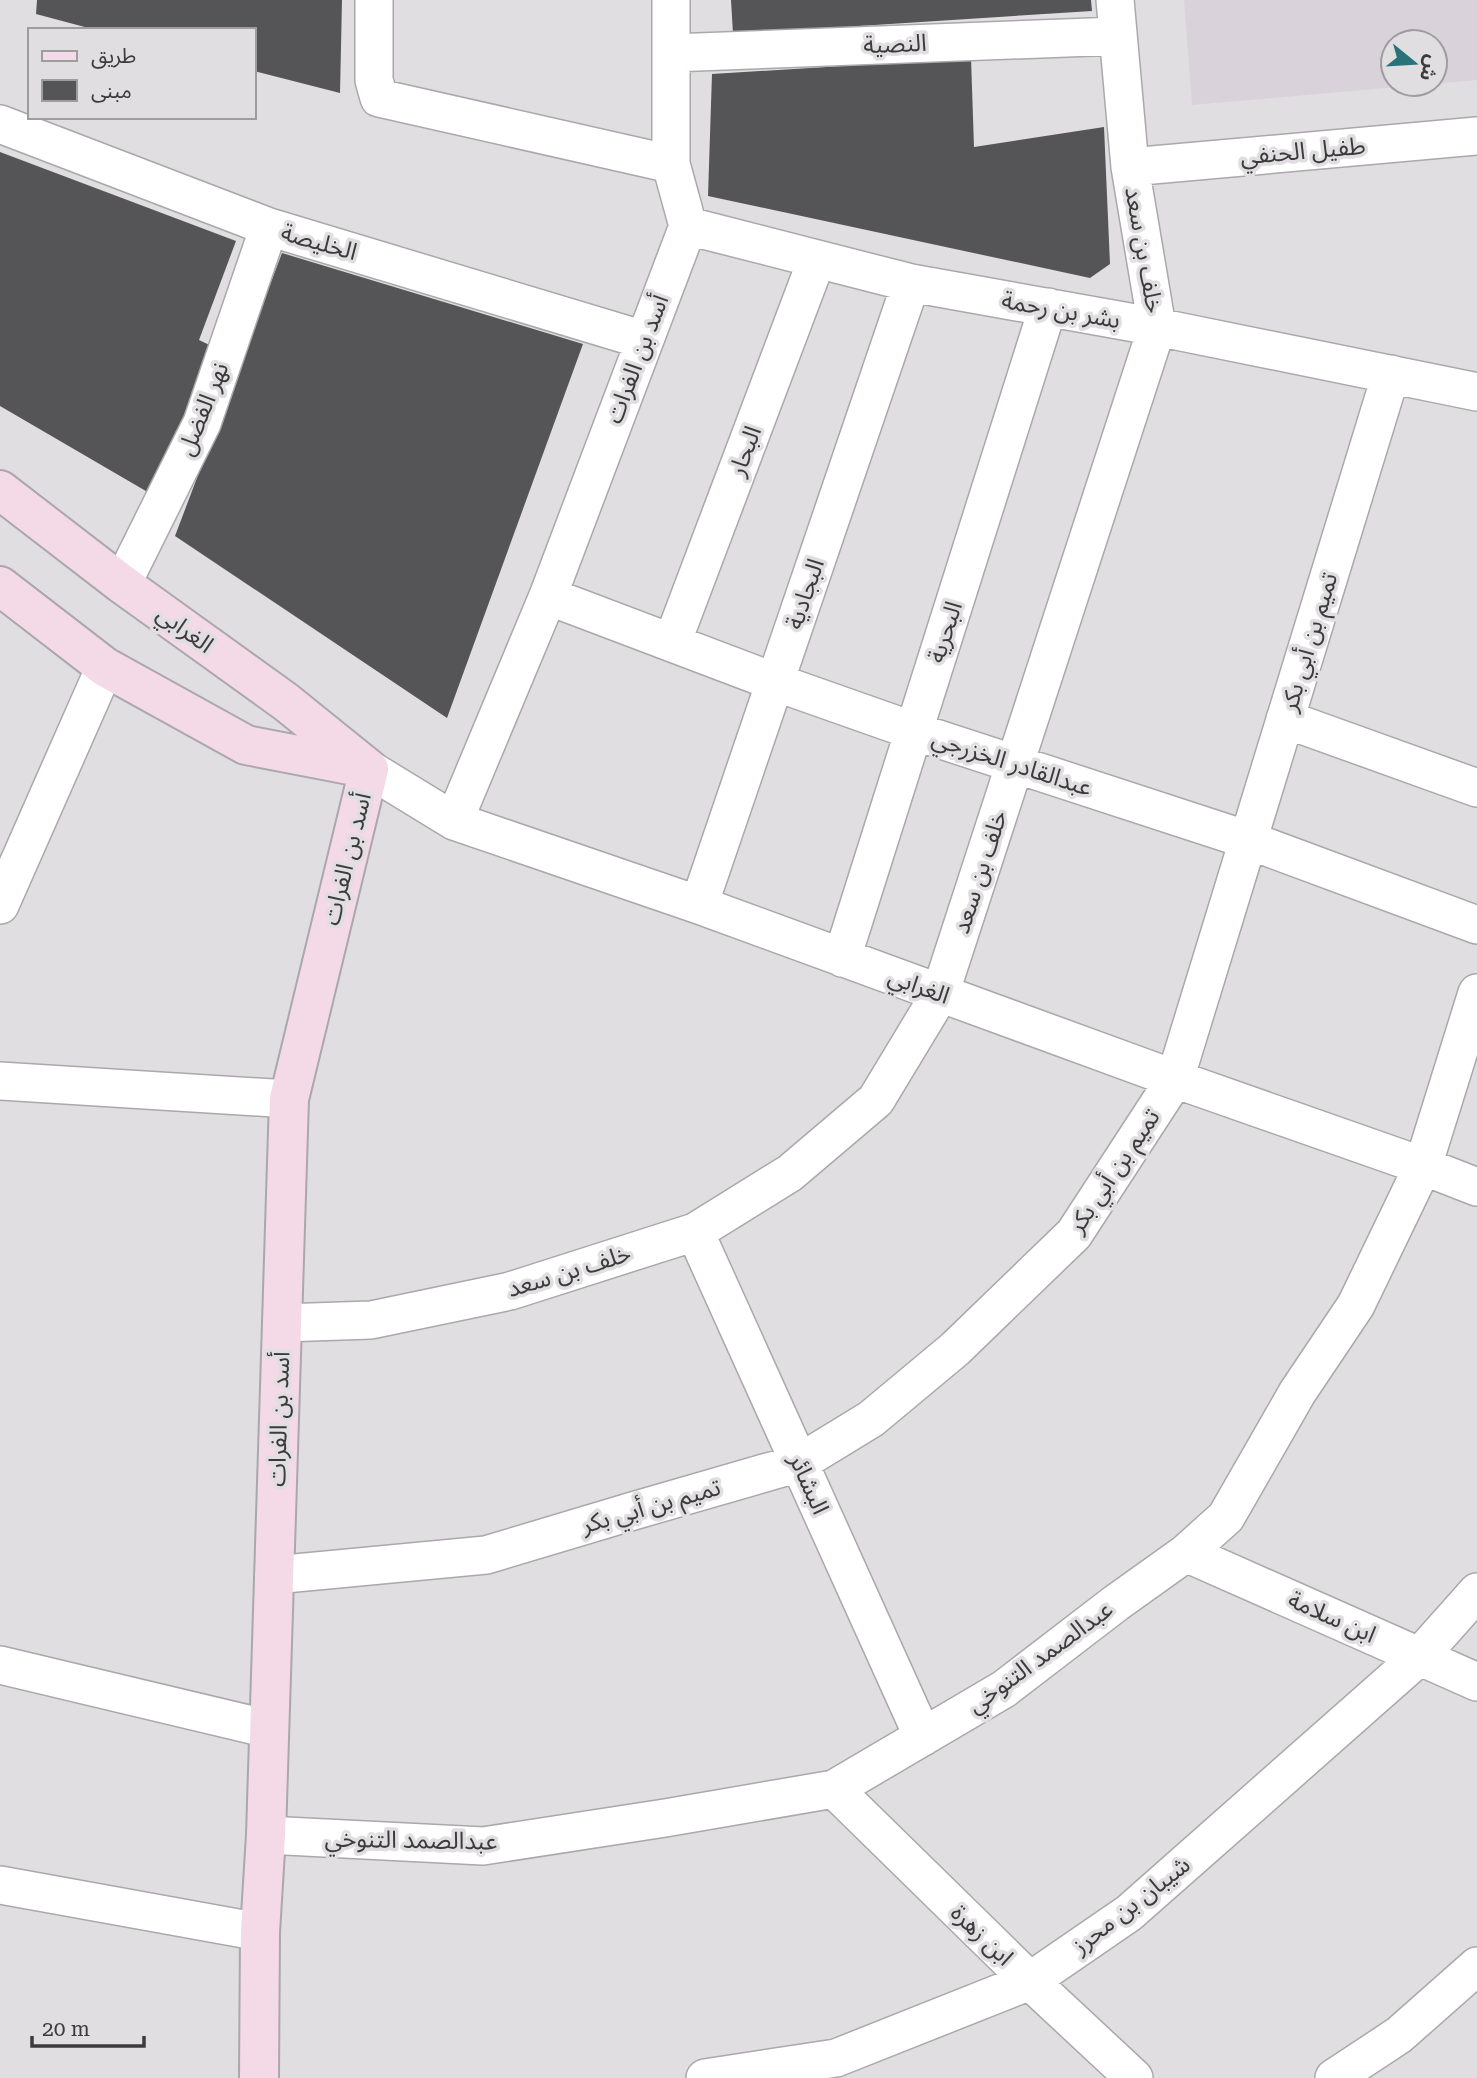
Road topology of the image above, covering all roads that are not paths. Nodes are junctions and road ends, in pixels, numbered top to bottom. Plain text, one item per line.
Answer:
1 (374, 0) edge
2 (671, 0) edge
3 (1115, 0) edge
4 (1118, 36) junction
5 (671, 53) junction
6 (0, 124) edge
7 (1477, 136) edge
8 (671, 164) junction
9 (1130, 167) junction
10 (688, 226) junction
11 (269, 227) junction
12 (817, 259) junction
13 (911, 283) junction
14 (1048, 307) junction
15 (1157, 327) junction
16 (644, 340) junction
17 (1391, 374) junction
18 (1477, 392) edge
19 (0, 490) edge
20 (122, 584) junction
21 (0, 586) edge
22 (548, 596) junction
23 (672, 643) junction
24 (105, 667) junction
25 (775, 682) junction
26 (1285, 719) junction
27 (914, 731) junction
28 (1015, 765) junction
29 (369, 769) junction
30 (1477, 788) edge
31 (454, 821) junction
32 (1248, 840) junction
33 (0, 905) edge
34 (699, 905) junction
35 (1477, 925) edge
36 (842, 958) junction
37 (1477, 993) edge
38 (940, 994) junction
39 (1175, 1080) junction
40 (0, 1081) edge
41 (289, 1099) junction
42 (1423, 1166) junction
43 (1477, 1187) edge
44 (695, 1232) junction
45 (282, 1323) junction
46 (799, 1463) junction
47 (1186, 1553) junction
48 (274, 1575) junction
49 (1477, 1592) edge
50 (1420, 1656) junction
51 (0, 1665) edge
52 (1477, 1682) edge
53 (269, 1729) junction
54 (923, 1737) junction
55 (834, 1789) junction
56 (266, 1835) junction
57 (0, 1885) edge
58 (260, 1932) junction
59 (1477, 1966) edge
60 (1030, 1981) junction
61 (258, 2078) edge
62 (705, 2078) edge
63 (1134, 2078) edge
64 (1334, 2078) edge

1 - 8 street
2 - 5 street
3 - 4 street, خلف بن سعد
4 - 5 street, النصية
4 - 9 street, خلف بن سعد
5 - 8 street
6 - 11 street, الخليصة
7 - 9 street, طفيل الحنفي
8 - 10 street
9 - 15 street, خلف بن سعد
10 - 12 street, بشر بن رحمة
10 - 16 street, أسد بن الفرات
11 - 16 street, الخليصة
11 - 20 street, نهر الفضل
12 - 13 street, بشر بن رحمة
12 - 23 street, البحار
13 - 14 street, بشر بن رحمة
13 - 25 street, البجادية
14 - 15 street, بشر بن رحمة
14 - 27 street, البحرية
15 - 17 street, بشر بن رحمة
15 - 28 street, خلف بن سعد
16 - 22 street, أسد بن الفرات
17 - 18 street, بشر بن رحمة
17 - 26 street, تميم بن أبي بكر
19 - 20 street, الغرابي
20 - 29 street, الغرابي
21 - 24 street, الغرابي
22 - 23 street, عبدالقادر الخزرجي
22 - 31 street, أسد بن الفرات
23 - 25 street, عبدالقادر الخزرجي
24 - 29 street, الغرابي
24 - 33 street
25 - 27 street, عبدالقادر الخزرجي
25 - 34 street, البجادية
26 - 30 street
26 - 32 street, تميم بن أبي بكر
27 - 28 street, عبدالقادر الخزرجي
27 - 36 street, البحرية
28 - 32 street, عبدالقادر الخزرجي
28 - 38 street, خلف بن سعد
29 - 31 street, الغرابي
29 - 41 street, أسد بن الفرات
31 - 34 street, الغرابي
32 - 35 street, عبدالقادر الخزرجي
32 - 39 street, تميم بن أبي بكر
34 - 36 street, الغرابي
36 - 38 street, الغرابي
37 - 42 street, عبدالصمد التنوخي
38 - 39 street, الغرابي
38 - 44 street, خلف بن سعد
39 - 42 street, الغرابي
39 - 46 street, تميم بن أبي بكر
40 - 41 street
41 - 45 street, أسد بن الفرات
42 - 43 street, الغرابي
42 - 47 street, عبدالصمد التنوخي
44 - 45 street, خلف بن سعد
44 - 46 street, البشائر
45 - 48 street, أسد بن الفرات
46 - 48 street, تميم بن أبي بكر
46 - 54 street, البشائر
47 - 50 street, ابن سلامة
47 - 54 street, عبدالصمد التنوخي
48 - 53 street, أسد بن الفرات
49 - 50 street, شيبان بن محرز
50 - 52 street, ابن سلامة
50 - 60 street, شيبان بن محرز
51 - 53 street
53 - 56 street, أسد بن الفرات
54 - 55 street, عبدالصمد التنوخي
55 - 56 street, عبدالصمد التنوخي
55 - 60 street, ابن زهرة
56 - 58 street, أسد بن الفرات
57 - 58 street
58 - 61 street, أسد بن الفرات
59 - 64 street
60 - 62 street, شيبان بن محرز
60 - 63 street, ابن زهرة

